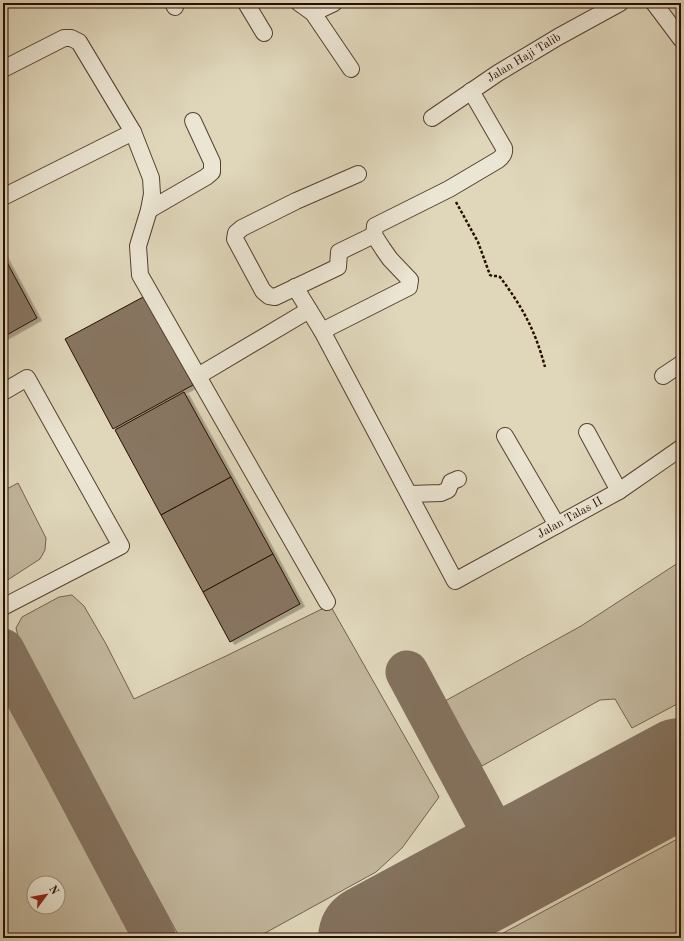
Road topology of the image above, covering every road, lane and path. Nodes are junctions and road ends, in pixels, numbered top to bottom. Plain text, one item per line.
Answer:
1 (246, 3) edge
2 (299, 3) edge
3 (334, 3) edge
4 (620, 3) edge
5 (654, 3) edge
6 (313, 13) junction
7 (264, 33) dead end
8 (681, 39) edge
9 (3, 69) edge
10 (351, 69) dead end
11 (471, 91) junction
12 (432, 118) dead end
13 (193, 121) dead end
14 (133, 132) junction
15 (358, 174) dead end
16 (449, 189) junction
17 (3, 197) edge
18 (149, 210) junction
19 (374, 235) junction
20 (295, 287) junction
21 (309, 310) junction
22 (322, 331) junction
23 (681, 364) edge
24 (545, 367) dead end
25 (198, 376) junction
26 (663, 376) dead end
27 (3, 392) edge
28 (587, 432) dead end
29 (505, 436) dead end
30 (681, 448) edge
31 (458, 479) dead end
32 (619, 491) junction
33 (408, 494) junction
34 (557, 525) junction
35 (327, 602) dead end
36 (3, 607) edge

1 - 7 street
2 - 6 street
3 - 6 street
4 - 11 street, Jalan Haji Talib
5 - 8 street
6 - 10 street
9 - 14 street
11 - 12 street, Jalan Haji Talib
11 - 16 street
13 - 18 street
14 - 17 street
14 - 18 street
15 - 20 street
16 - 19 street
16 - 24 path
18 - 25 street
19 - 20 street
19 - 22 street
20 - 21 street
21 - 22 street
21 - 25 street
22 - 33 street
23 - 26 street
25 - 35 street
27 - 36 street
28 - 32 street
29 - 34 street
30 - 32 street, Jalan Talas II
31 - 33 street
32 - 34 street, Jalan Talas II
33 - 34 street, Jalan Talas II

